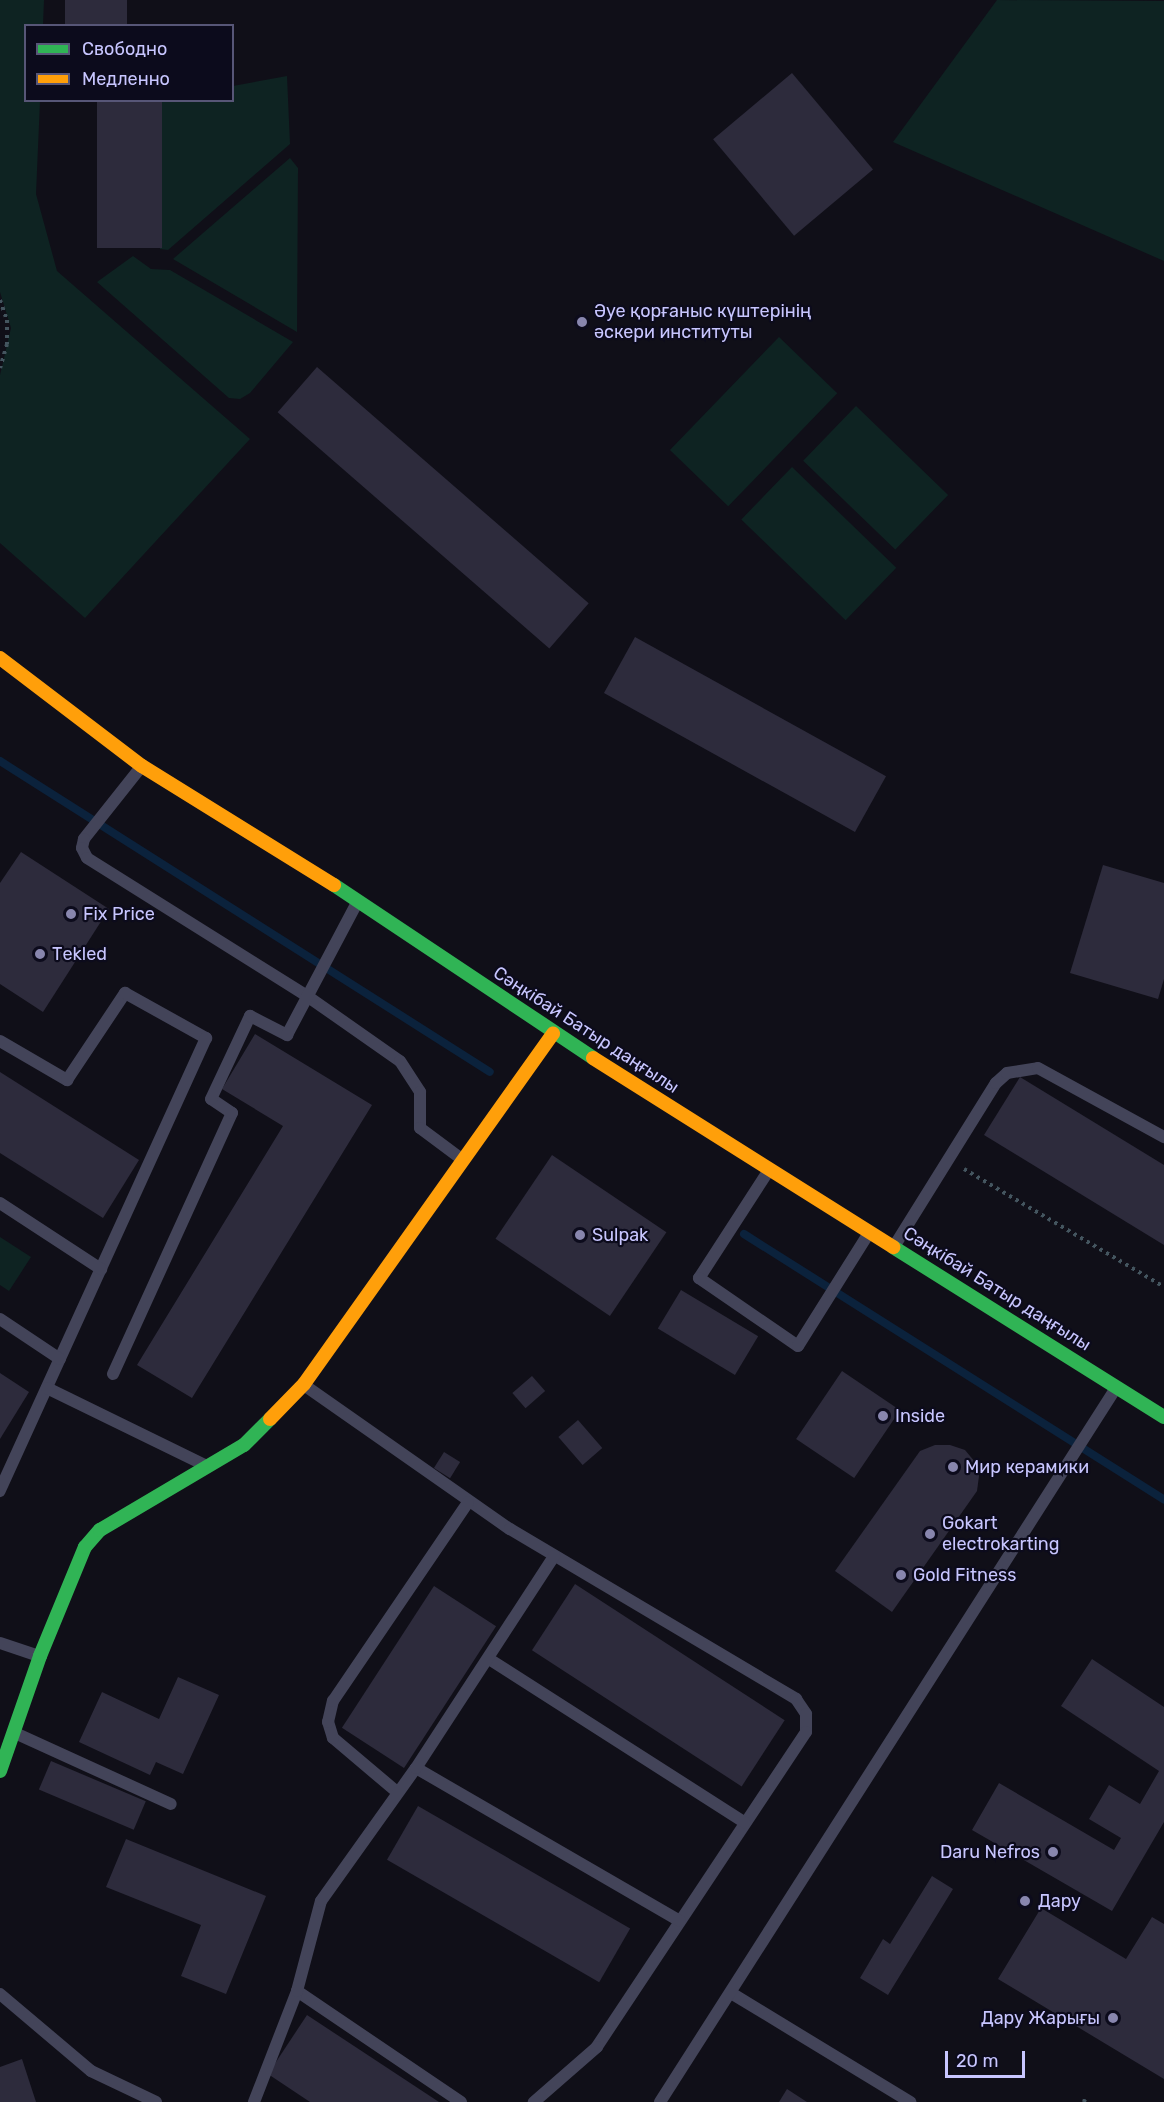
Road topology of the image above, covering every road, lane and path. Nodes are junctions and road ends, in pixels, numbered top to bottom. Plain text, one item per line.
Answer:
1 (0, 300) edge
2 (0, 368) edge
3 (0, 658) edge
4 (0, 672) edge
5 (39, 688) junction
6 (142, 766) junction
7 (359, 900) junction
8 (307, 996) junction
9 (553, 1033) junction
10 (0, 1041) edge
11 (1164, 1137) edge
12 (948, 1160) junction
13 (464, 1162) junction
14 (770, 1169) junction
15 (0, 1203) edge
16 (871, 1230) junction
17 (895, 1245) junction
18 (101, 1269) junction
19 (1164, 1287) edge
20 (0, 1319) edge
21 (60, 1359) junction
22 (113, 1374) dead end
23 (303, 1384) junction
24 (1117, 1387) junction
25 (47, 1388) junction
26 (1164, 1417) edge
27 (207, 1466) junction
28 (0, 1491) edge
29 (468, 1502) junction
30 (554, 1556) junction
31 (0, 1644) edge
32 (40, 1656) junction
33 (489, 1659) junction
34 (14, 1732) junction
35 (416, 1768) junction
36 (0, 1771) edge
37 (397, 1792) junction
38 (171, 1804) dead end
39 (744, 1822) junction
40 (680, 1921) junction
41 (297, 1991) junction
42 (731, 1993) junction
43 (0, 1994) edge
44 (156, 2102) edge
45 (254, 2102) edge
46 (461, 2102) edge
47 (534, 2102) edge
48 (660, 2102) edge
49 (910, 2102) edge

1 - 2 path
3 - 5 main road, Сәңкібай Батыр даңғылы
4 - 5 lane
5 - 6 main road, Сәңкібай Батыр даңғылы
6 - 7 main road, Сәңкібай Батыр даңғылы
6 - 8 lane
7 - 8 lane
7 - 9 main road, Сәңкібай Батыр даңғылы
8 - 13 lane
8 - 22 lane
9 - 13 main road
9 - 14 main road, Сәңкібай Батыр даңғылы
10 - 18 lane
11 - 12 lane
12 - 17 lane
12 - 19 path
13 - 23 main road
14 - 16 main road, Сәңкібай Батыр даңғылы
14 - 16 lane
15 - 18 lane
16 - 17 main road, Сәңкібай Батыр даңғылы
17 - 24 main road, Сәңкібай Батыр даңғылы
18 - 21 lane
20 - 21 lane
21 - 25 lane
23 - 27 main road
23 - 29 lane
24 - 26 main road, Сәңкібай Батыр даңғылы
24 - 42 lane
25 - 27 lane
25 - 28 lane
27 - 32 main road
29 - 30 lane
29 - 37 lane
30 - 33 lane
30 - 39 lane
31 - 32 lane
32 - 34 main road
33 - 35 lane
33 - 39 lane
34 - 36 main road
34 - 38 lane
35 - 37 lane
35 - 40 lane
37 - 41 lane
39 - 40 lane
40 - 47 lane
41 - 45 lane
41 - 46 lane
42 - 48 lane
42 - 49 lane
43 - 44 lane

